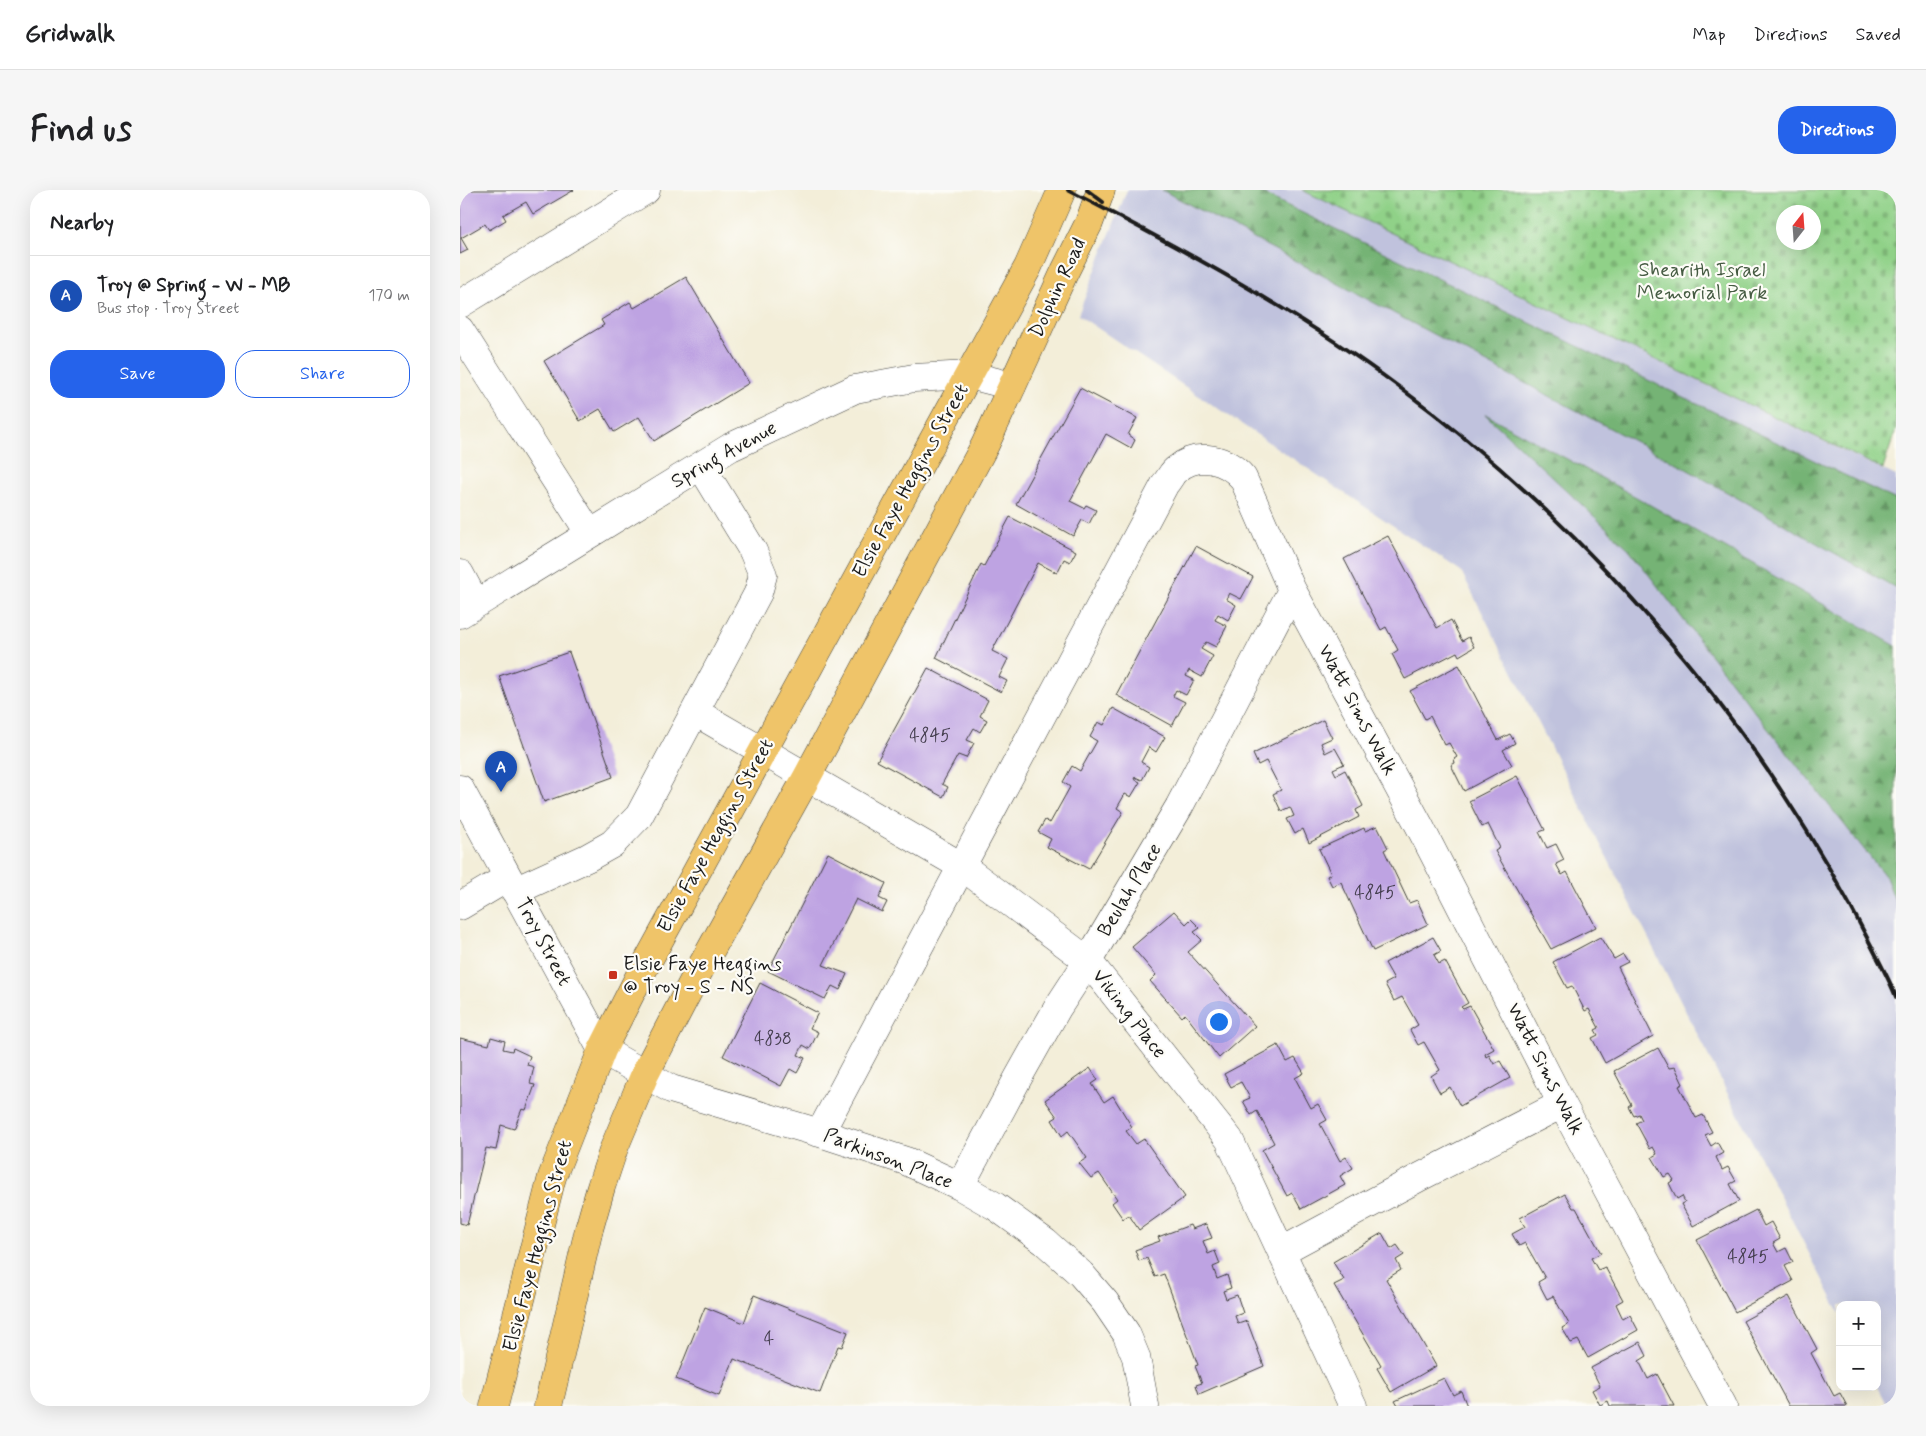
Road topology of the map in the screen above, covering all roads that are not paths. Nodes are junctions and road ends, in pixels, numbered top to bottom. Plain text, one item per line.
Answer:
1 (646, 190) edge
2 (1062, 190) edge
3 (1102, 190) edge
4 (460, 304) edge
5 (460, 330) edge
6 (969, 375) junction
7 (1012, 386) junction
8 (701, 466) junction
9 (590, 534) junction
10 (460, 574) edge
11 (1292, 590) junction
12 (468, 609) edge
13 (694, 712) junction
14 (763, 750) junction
15 (808, 777) junction
16 (461, 793) edge
17 (963, 867) junction
18 (511, 885) junction
19 (460, 906) edge
20 (1088, 961) junction
21 (602, 1050) junction
22 (646, 1074) junction
23 (1562, 1104) junction
24 (820, 1133) junction
25 (960, 1186) junction
26 (1282, 1251) junction
27 (1345, 1400) edge
28 (494, 1406) edge
29 (548, 1406) edge
30 (1145, 1406) edge
31 (1723, 1406) edge

1 - 4 street
2 - 6 main road, Dolphin Road
3 - 7 main road, Dolphin Road
5 - 9 street
6 - 7 street, Spring Avenue
6 - 8 street, Spring Avenue
6 - 14 main road, Elsie Faye Heggins Street
7 - 15 main road
8 - 9 street, Spring Avenue
8 - 13 street
9 - 12 street, Spring Avenue
10 - 12 street
11 - 17 street, Watt Sims Walk
11 - 20 street, Beulah Place
11 - 23 street, Watt Sims Walk
13 - 14 street, Viking Place
13 - 18 street
14 - 15 street, Viking Place
14 - 21 main road, Elsie Faye Heggins Street
15 - 17 street, Viking Place
15 - 22 main road
16 - 18 street, Troy Street
17 - 20 street, Viking Place
17 - 24 street, Watt Sims Walk
18 - 19 street
18 - 21 street, Troy Street
20 - 25 street, Beulah Place
20 - 26 street, Viking Place
21 - 22 street
21 - 28 main road, Elsie Faye Heggins Street
22 - 24 street, Parkinson Place
22 - 29 main road
23 - 26 street
23 - 31 street, Watt Sims Walk
24 - 25 street, Parkinson Place
25 - 30 street, Parkinson Place
26 - 27 street, Viking Place

